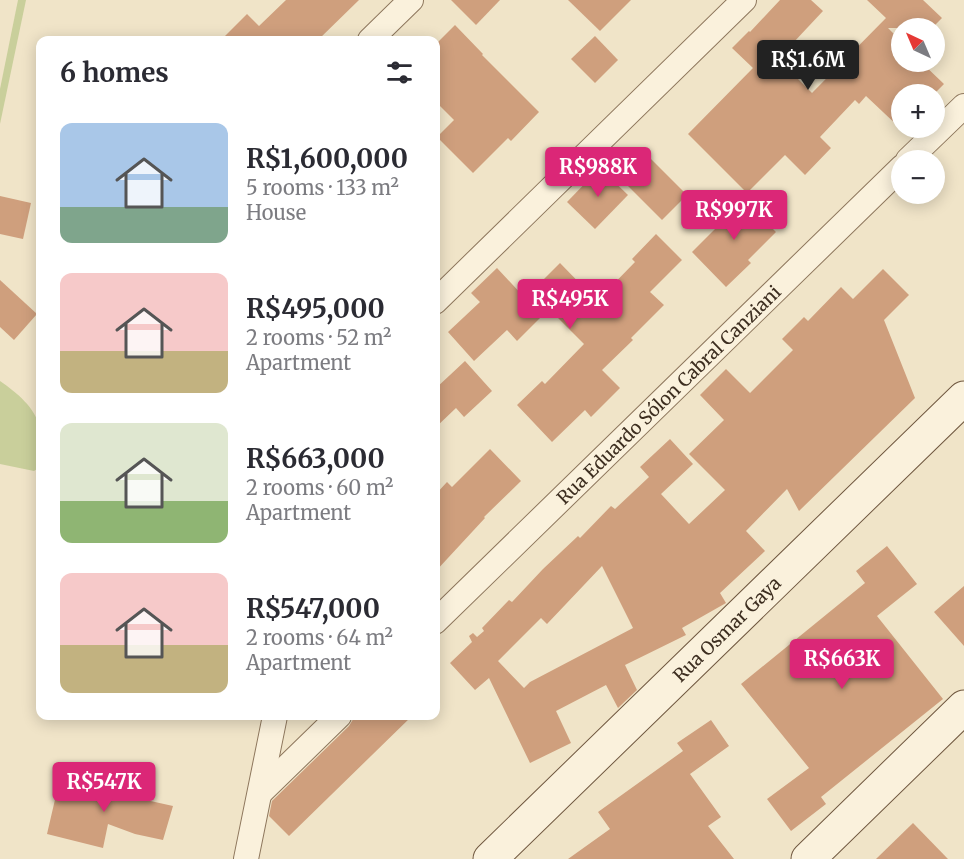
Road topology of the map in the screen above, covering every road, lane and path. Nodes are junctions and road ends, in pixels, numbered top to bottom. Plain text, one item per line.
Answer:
1 (411, 0) edge
2 (744, 0) edge
3 (374, 36) edge
4 (964, 106) edge
5 (918, 150) edge
6 (891, 178) edge
7 (440, 297) edge
8 (964, 398) edge
9 (440, 617) edge
10 (964, 707) edge
11 (274, 720) edge
12 (335, 720) edge
13 (260, 793) junction
14 (246, 859) edge
15 (490, 859) edge
16 (808, 859) edge

1 - 3 street
2 - 7 street
4 - 5 street
6 - 9 street, Rua Eduardo Sólon Cabral Canziani
8 - 15 main road, Rua Osmar Gaya
10 - 16 main road
11 - 13 street
12 - 13 street
13 - 14 street

